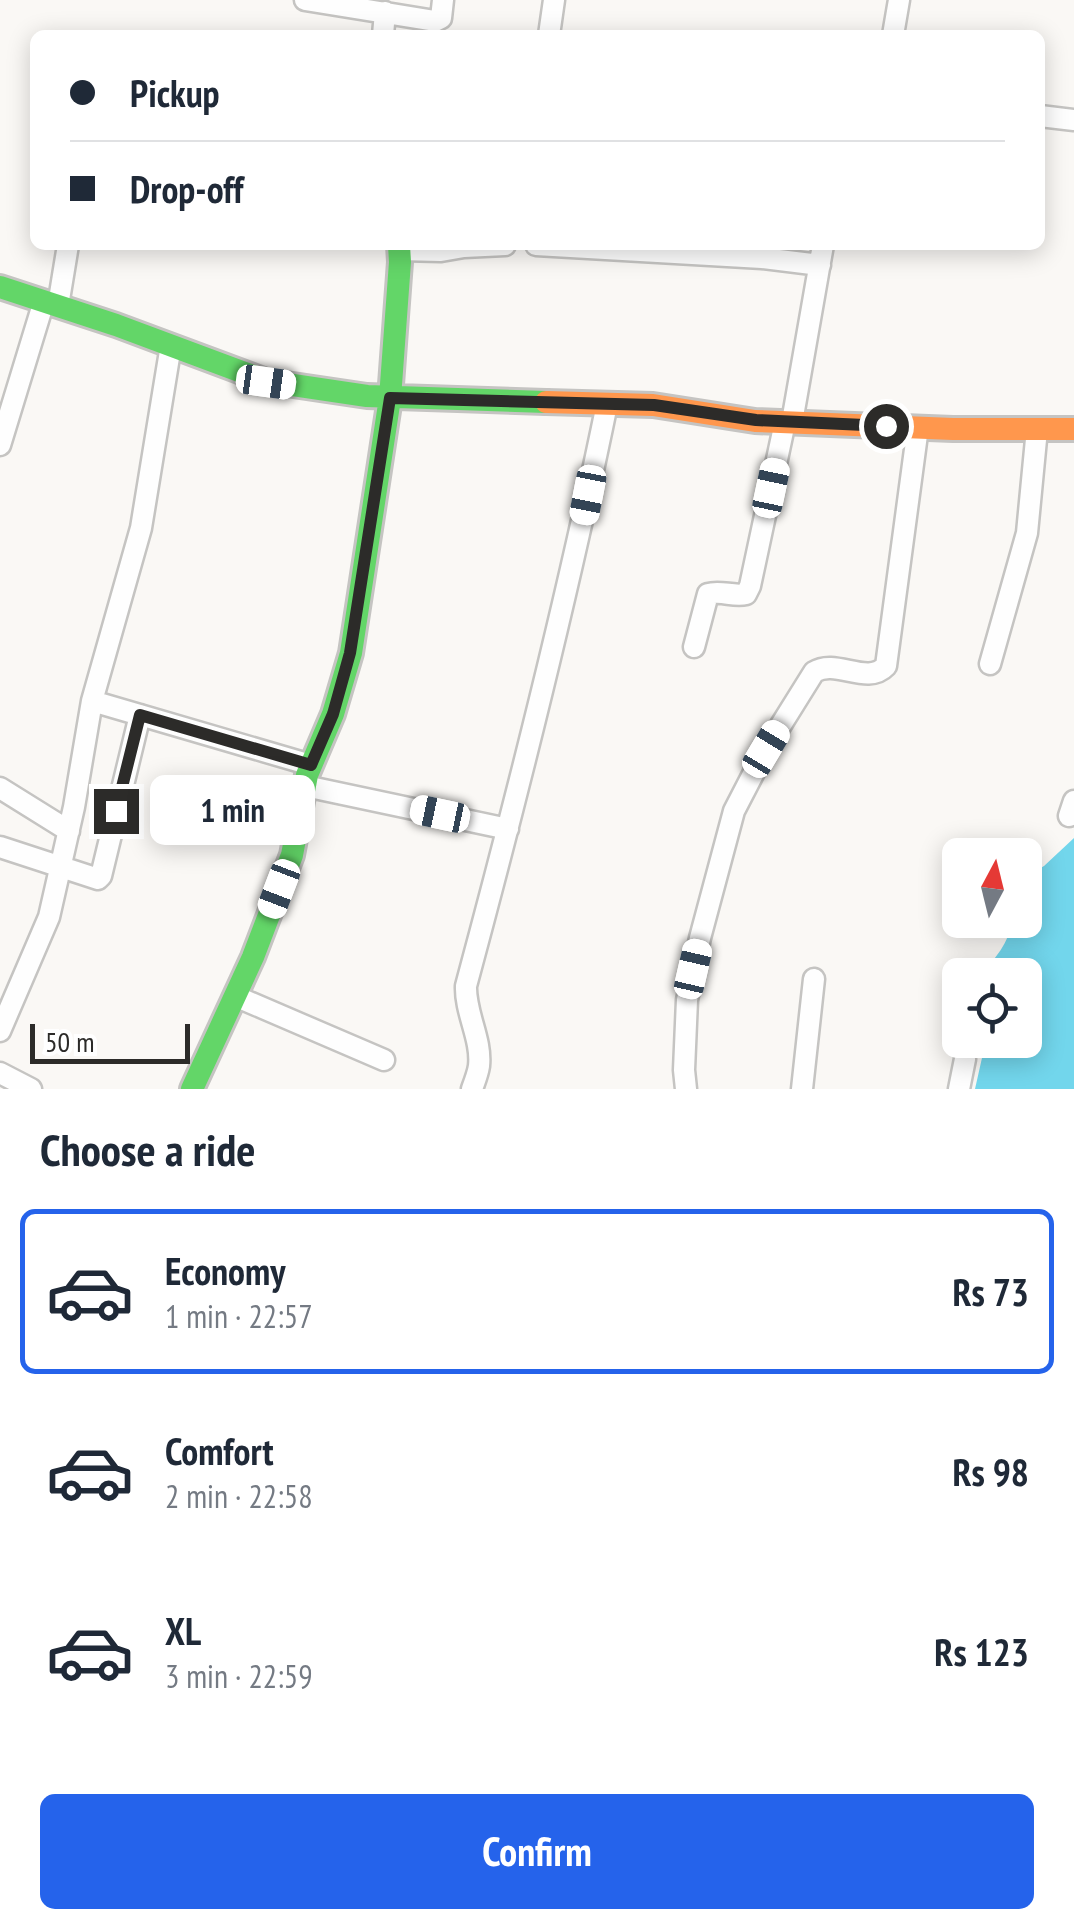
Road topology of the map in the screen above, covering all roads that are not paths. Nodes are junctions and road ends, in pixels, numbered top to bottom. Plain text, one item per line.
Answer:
1 (304, 0) edge
2 (443, 0) edge
3 (554, 0) edge
4 (899, 0) edge
5 (385, 12) junction
6 (383, 30) edge
7 (550, 30) edge
8 (894, 30) edge
9 (1045, 117) edge
10 (1074, 120) edge
11 (67, 250) edge
12 (399, 250) edge
13 (623, 250) edge
14 (822, 255) edge
15 (0, 287) edge
16 (51, 303) junction
17 (171, 345) junction
18 (390, 398) junction
19 (607, 404) junction
20 (789, 422) junction
21 (918, 427) junction
22 (1037, 429) junction
23 (1074, 430) edge
24 (0, 444) edge
25 (694, 647) dead end
26 (990, 664) dead end
27 (92, 700) junction
28 (140, 715) junction
29 (308, 776) junction
30 (0, 788) edge
31 (508, 828) junction
32 (68, 831) junction
33 (0, 847) edge
34 (60, 867) junction
35 (814, 979) dead end
36 (235, 996) junction
37 (0, 1031) edge
38 (965, 1059) dead end
39 (384, 1060) dead end
40 (0, 1073) edge
41 (31, 1089) edge
42 (192, 1089) edge
43 (472, 1089) edge
44 (686, 1089) edge
45 (802, 1089) edge
46 (959, 1089) edge

1 - 5 street
2 - 5 street
3 - 7 street
4 - 8 street
5 - 6 street
9 - 10 street
11 - 16 street
12 - 18 street
13 - 14 street
14 - 20 street
15 - 16 street
16 - 17 street
16 - 24 street
17 - 18 street
17 - 27 street
18 - 19 street
18 - 29 street
19 - 20 street
19 - 31 street
20 - 21 street
20 - 25 street
21 - 22 street
21 - 44 street
22 - 23 street
22 - 26 street
27 - 28 street
27 - 32 street
28 - 29 street
28 - 34 street
29 - 31 street
29 - 36 street
30 - 32 street
31 - 43 street
32 - 34 street
33 - 34 street
34 - 37 street
35 - 45 street
36 - 39 street
36 - 42 street
38 - 46 street
40 - 41 street

